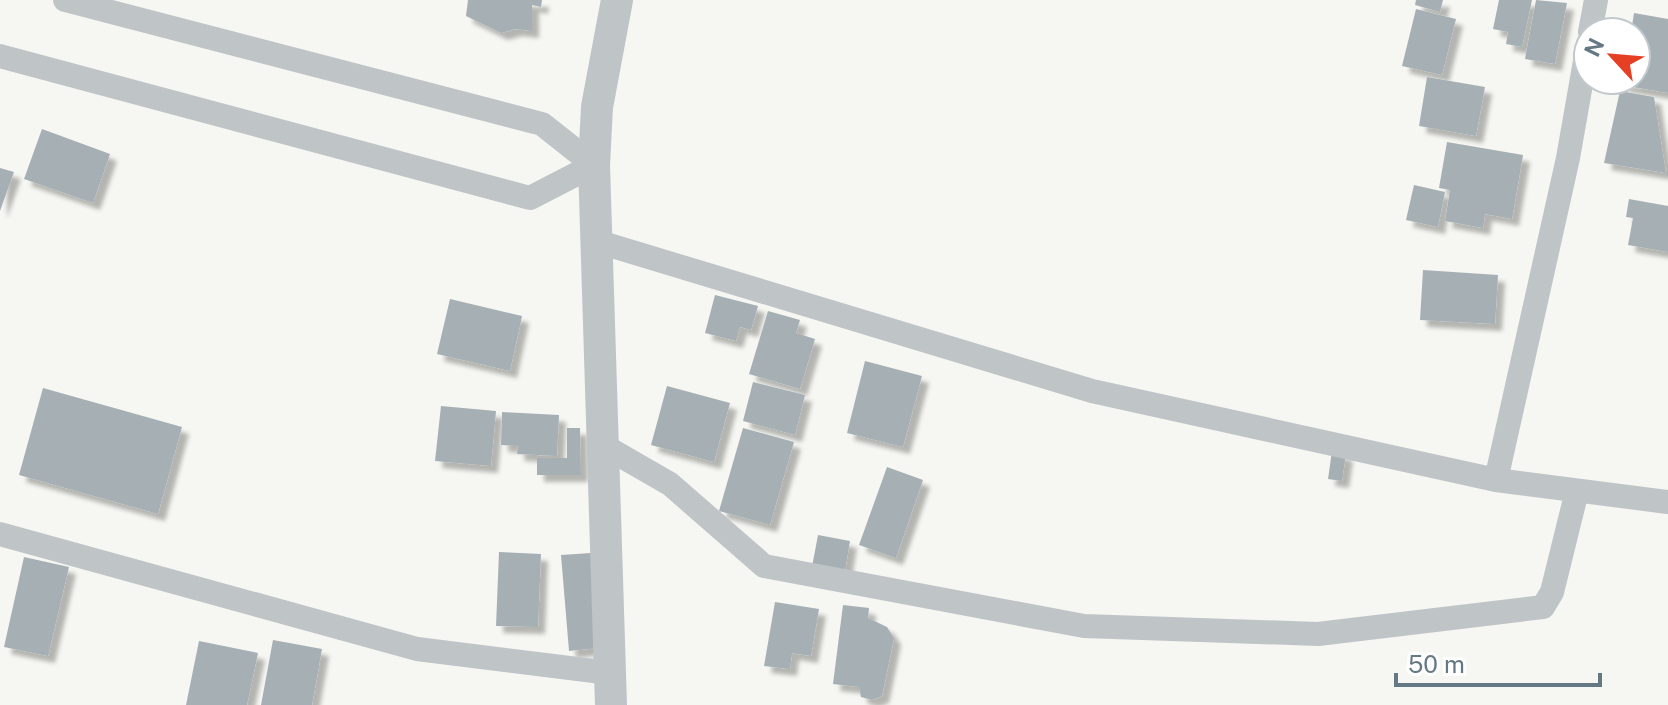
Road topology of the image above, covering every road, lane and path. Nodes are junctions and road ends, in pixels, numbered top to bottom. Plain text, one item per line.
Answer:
1 (65, 0) edge
2 (617, 0) edge
3 (0, 56) edge
4 (1579, 96) edge
5 (594, 165) junction
6 (599, 242) junction
7 (604, 446) junction
8 (1496, 480) junction
9 (1577, 491) junction
10 (1668, 502) edge
11 (0, 534) edge
12 (610, 673) junction
13 (611, 705) edge

1 - 5 street
2 - 5 street
3 - 5 street
4 - 8 street
5 - 6 street
6 - 7 street
6 - 8 street
7 - 9 street
7 - 12 street
8 - 9 street
9 - 10 street
11 - 12 street
12 - 13 street

